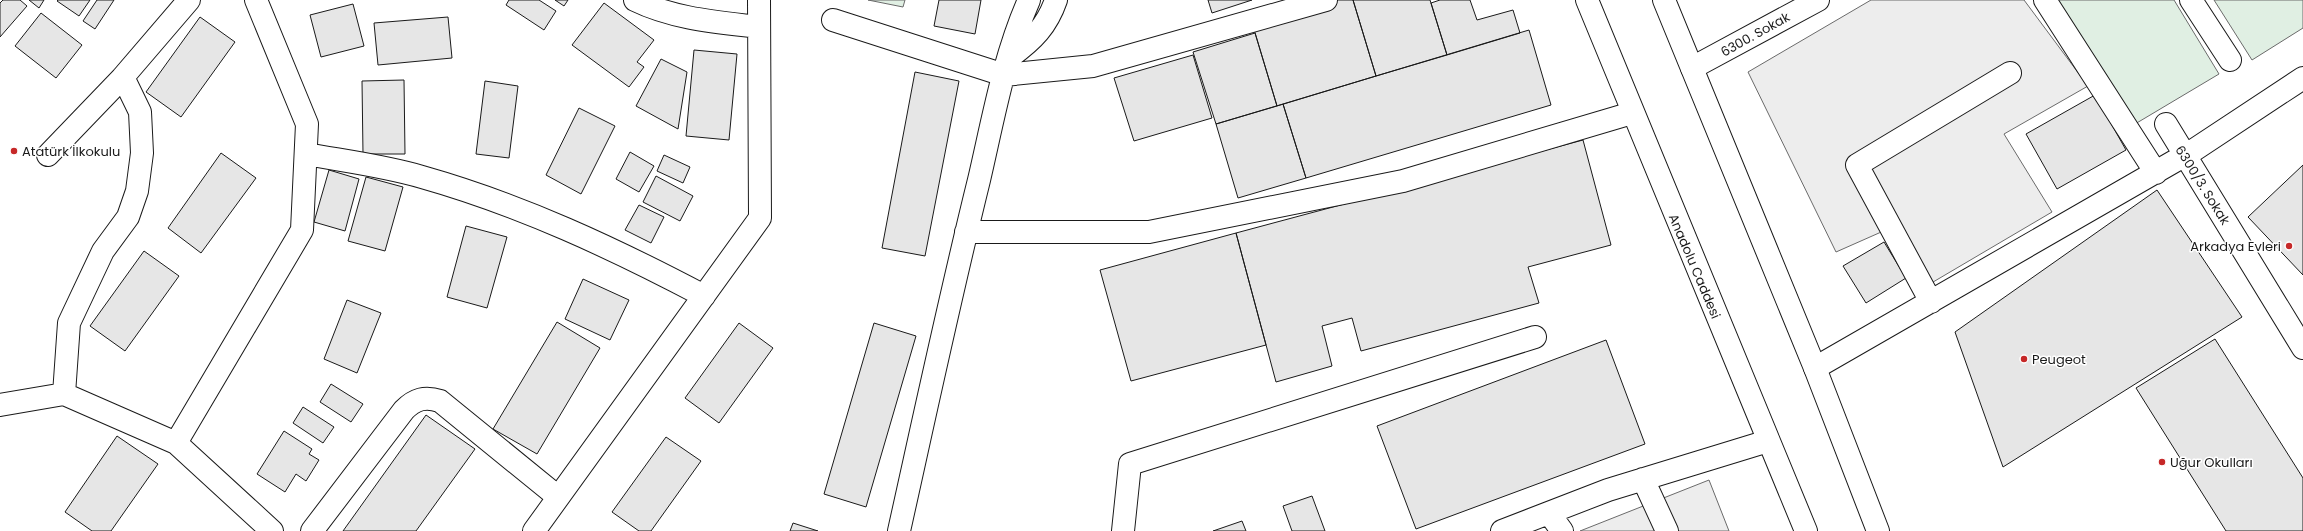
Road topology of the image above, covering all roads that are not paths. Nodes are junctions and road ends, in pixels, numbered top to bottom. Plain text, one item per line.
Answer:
1 (189, 0) edge
2 (256, 0) edge
3 (635, 0) edge
4 (759, 0) edge
5 (1029, 0) edge
6 (1066, 0) edge
7 (1326, 0) edge
8 (1587, 0) edge
9 (1664, 0) edge
10 (1818, 0) edge
11 (2045, 0) edge
12 (2191, 0) edge
13 (1054, 8) edge
14 (833, 20) dead end
15 (759, 27) junction
16 (2230, 60) dead end
17 (1007, 65) junction
18 (1692, 68) junction
19 (2010, 73) dead end
20 (123, 77) junction
21 (2303, 78) edge
22 (1632, 113) junction
23 (2166, 124) dead end
24 (306, 154) junction
25 (48, 155) dead end
26 (2185, 156) junction
27 (2156, 173) junction
28 (966, 232) junction
29 (704, 296) junction
30 (1930, 302) junction
31 (1535, 337) dead end
32 (2303, 348) edge
33 (1814, 368) junction
34 (64, 394) junction
35 (0, 405) edge
36 (1768, 441) junction
37 (176, 443) junction
38 (1643, 479) junction
39 (558, 498) junction
40 (1549, 513) junction
41 (272, 531) edge
42 (312, 531) edge
43 (534, 531) edge
44 (899, 531) edge
45 (1123, 531) edge
46 (1502, 531) edge
47 (1562, 531) edge
48 (1667, 531) edge
49 (1806, 531) edge
50 (1878, 531) edge

1 - 20 main road
2 - 24 main road
3 - 15 main road
4 - 15 main road
5 - 17 main road
6 - 13 main road
7 - 17 main road
8 - 22 main road, Anadolu Caddesi
9 - 18 main road
10 - 18 main road, 6300. Sokak
11 - 27 main road
12 - 16 main road
13 - 17 main road
14 - 17 main road
15 - 29 main road
17 - 28 main road
18 - 33 main road
19 - 30 main road
20 - 25 main road
20 - 34 main road
21 - 26 main road
22 - 28 main road
22 - 36 main road, Anadolu Caddesi
23 - 26 main road, 6300/3. Sokak
24 - 29 main road
24 - 37 main road
26 - 27 main road
26 - 32 main road, 6300/3. Sokak
27 - 30 main road
28 - 44 main road
29 - 39 main road
30 - 33 main road
31 - 45 main road
33 - 50 main road
34 - 35 main road
34 - 37 main road
36 - 38 main road
36 - 49 main road, Anadolu Caddesi
37 - 41 main road
38 - 40 main road
38 - 48 main road
39 - 42 main road
39 - 43 main road
40 - 46 main road
40 - 47 main road

